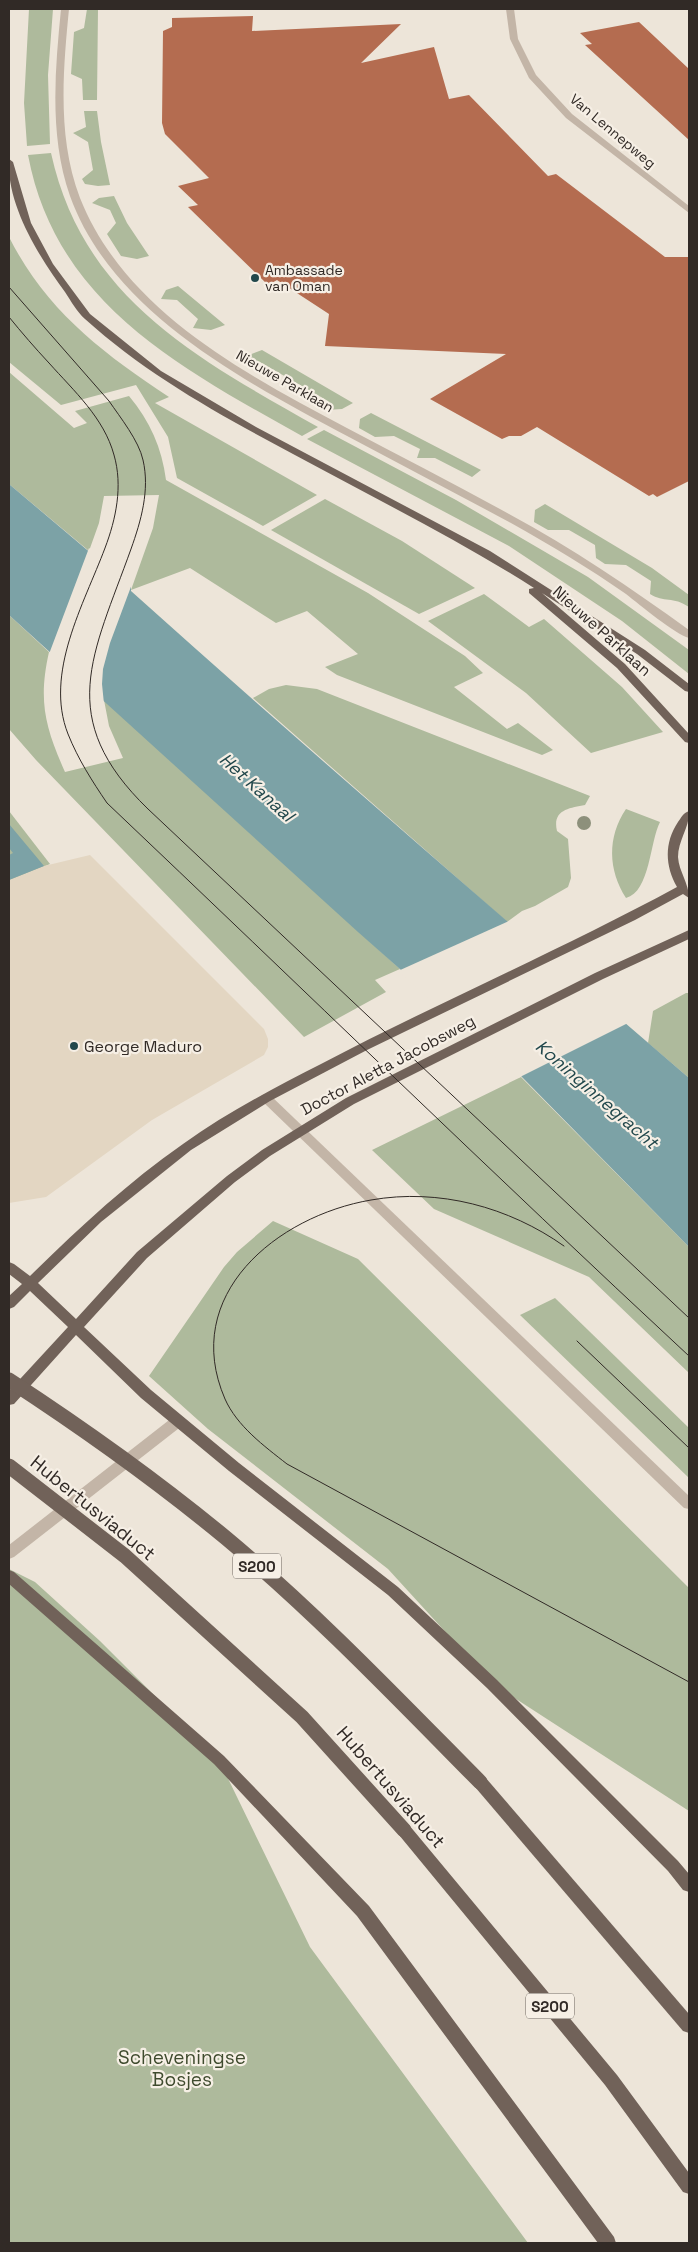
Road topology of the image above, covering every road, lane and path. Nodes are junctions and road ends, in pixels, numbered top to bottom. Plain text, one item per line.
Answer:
1 (65, 9) edge
2 (510, 9) edge
3 (9, 162) edge
4 (689, 210) edge
5 (486, 553) junction
6 (689, 635) edge
7 (689, 689) edge
8 (689, 740) edge
9 (689, 815) edge
10 (686, 891) edge
11 (689, 934) edge
12 (266, 1098) junction
13 (301, 1131) junction
14 (9, 1267) edge
15 (30, 1284) junction
16 (9, 1304) edge
17 (76, 1328) junction
18 (9, 1380) edge
19 (9, 1400) edge
20 (178, 1421) junction
21 (9, 1466) edge
22 (689, 1504) edge
23 (9, 1553) edge
24 (9, 1576) edge
25 (689, 1885) edge
26 (689, 2026) edge
27 (689, 2186) edge
28 (608, 2243) edge

1 - 6 street, Nieuwe Parklaan
2 - 4 street, Van Lennepweg
3 - 5 main road, Nieuwe Parklaan
5 - 7 main road, Nieuwe Parklaan
5 - 8 main road, Nieuwe Parklaan
9 - 10 main road
10 - 12 main road, Doctor Aletta Jacobsweg
11 - 13 main road, Doctor Aletta Jacobsweg
12 - 13 street
12 - 15 main road, Doctor Aletta Jacobsweg
13 - 17 main road, Doctor Aletta Jacobsweg
13 - 22 street
14 - 15 main road
15 - 16 main road, Doctor Aletta Jacobsweg
15 - 17 main road
17 - 19 main road, Doctor Aletta Jacobsweg
17 - 20 main road
18 - 26 main road, S200, bridge
20 - 23 street
20 - 25 main road
21 - 27 main road, Hubertusviaduct / S200, bridge
24 - 28 main road

